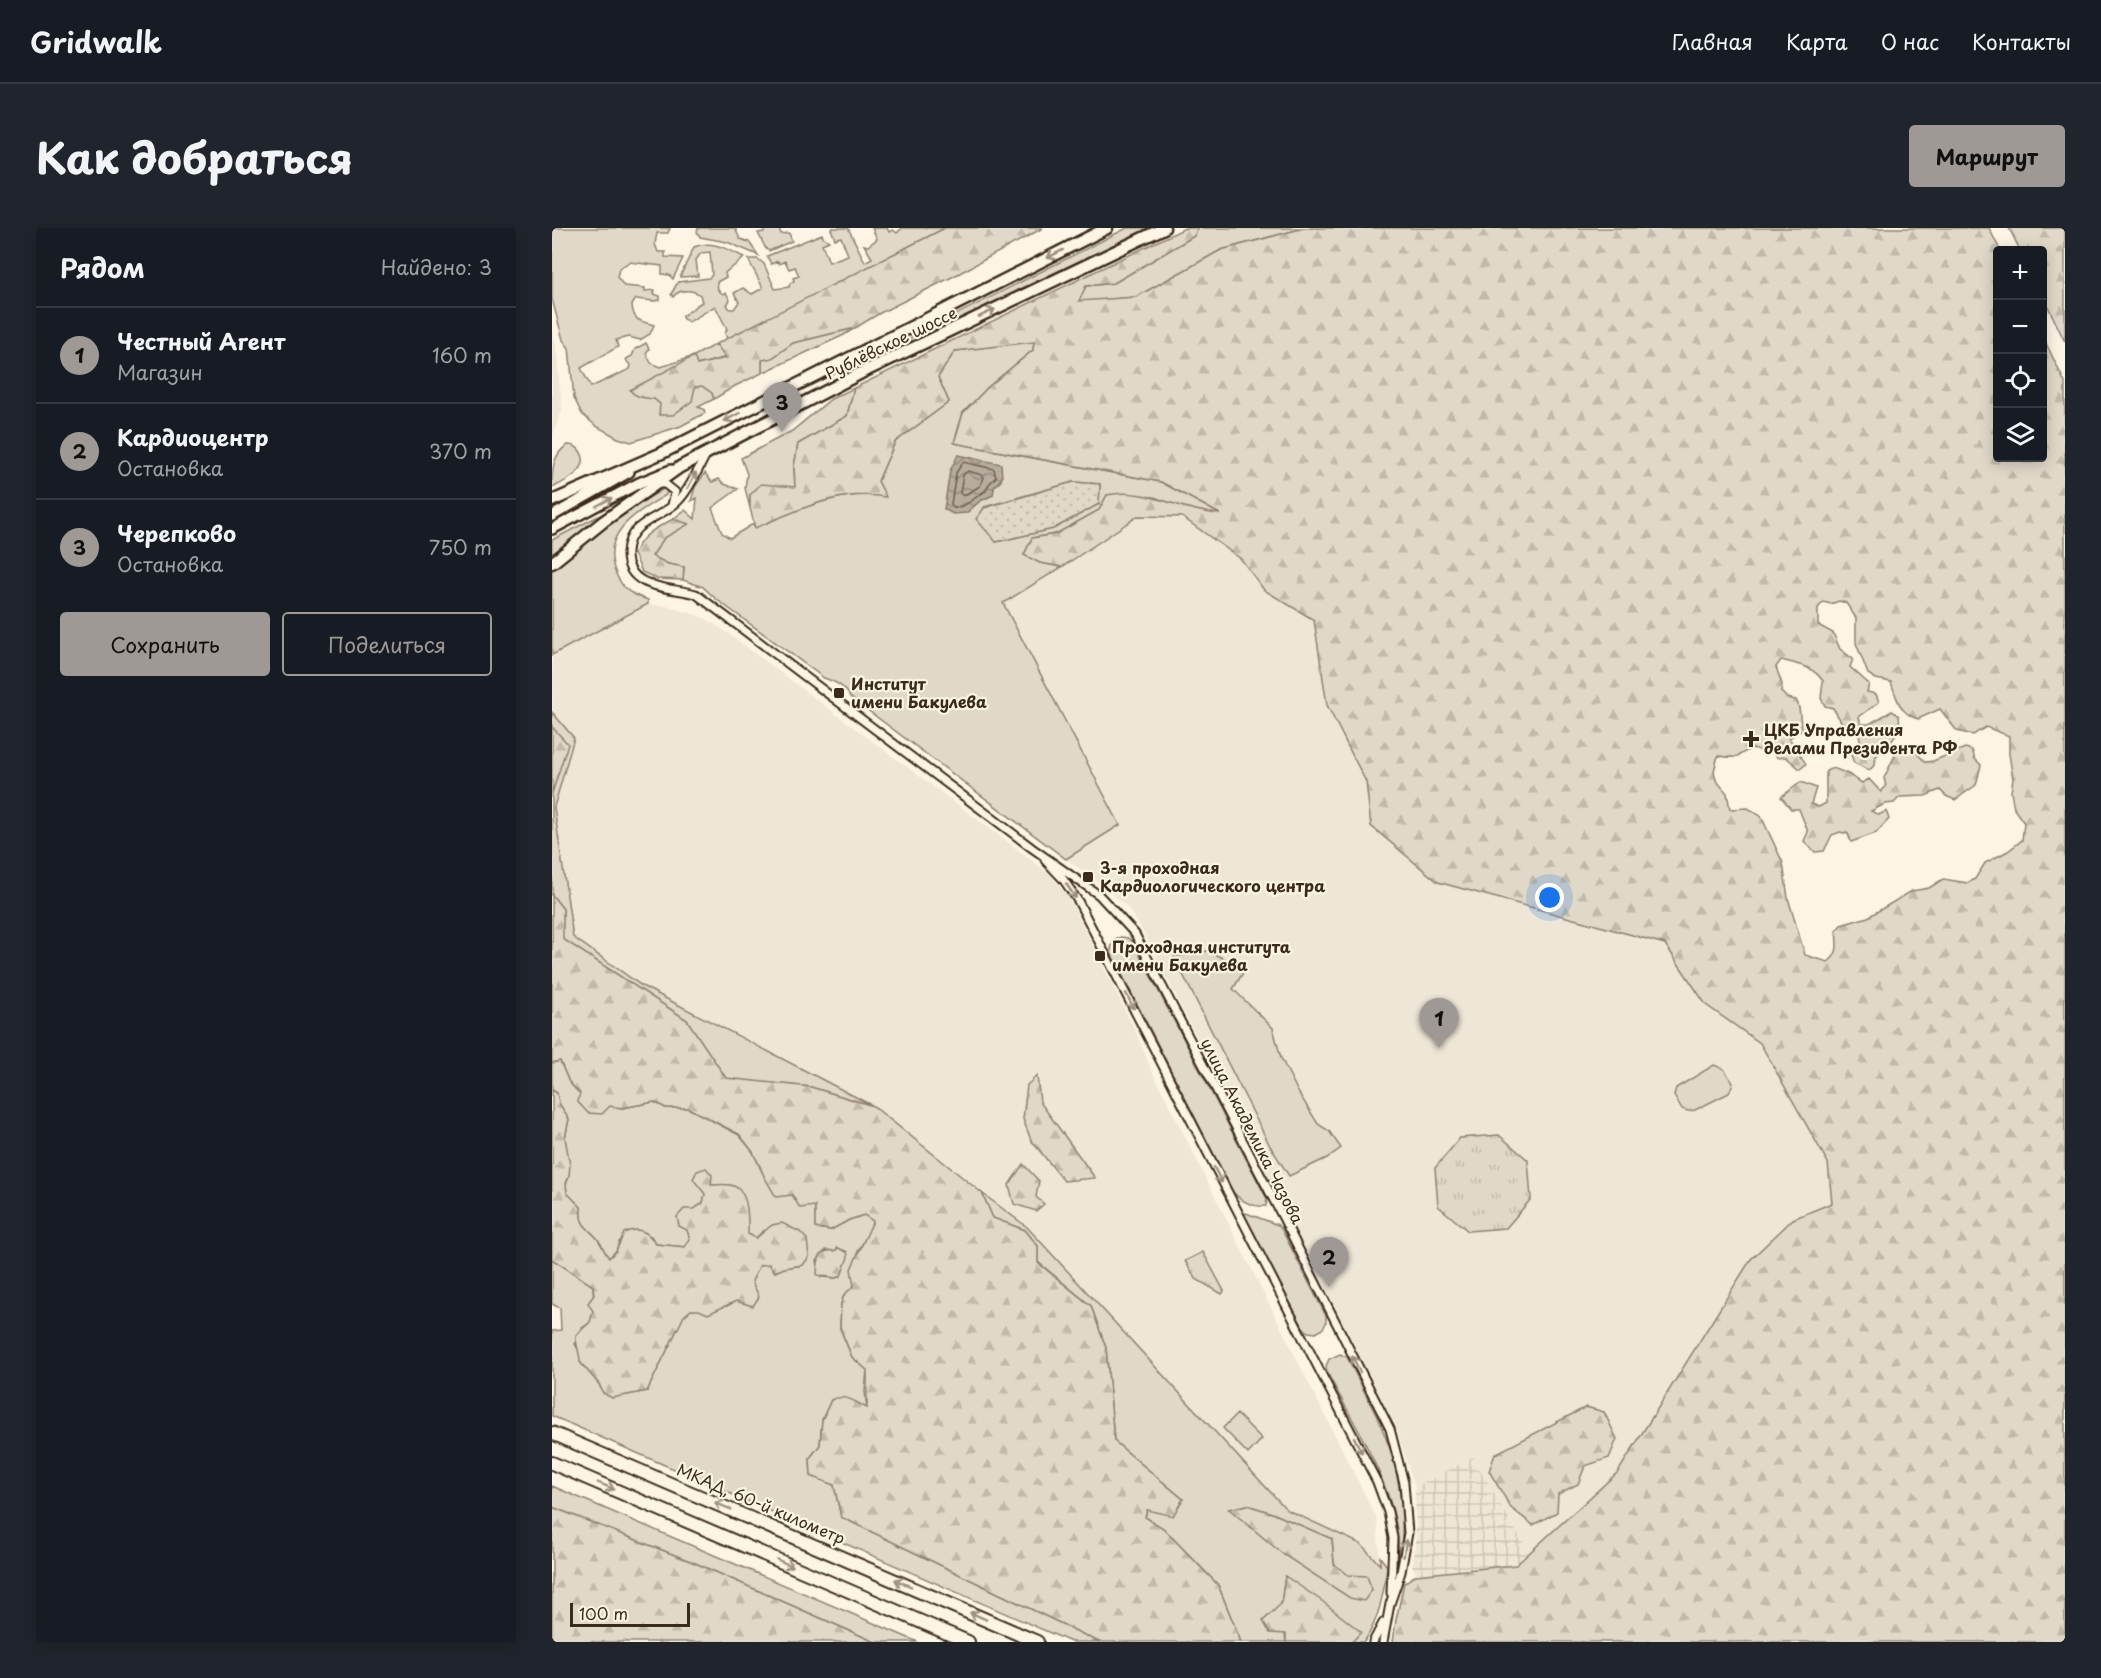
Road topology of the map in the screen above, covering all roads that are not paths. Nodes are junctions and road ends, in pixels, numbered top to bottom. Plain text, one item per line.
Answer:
1 (1107, 228) edge
2 (1164, 228) edge
3 (708, 451) junction
4 (662, 453) junction
5 (680, 466) junction
6 (656, 484) junction
7 (552, 501) edge
8 (672, 505) junction
9 (552, 516) edge
10 (552, 530) edge
11 (552, 563) edge
12 (1032, 848) junction
13 (552, 1433) edge
14 (552, 1464) edge
15 (1390, 1604) junction
16 (1388, 1613) junction
17 (968, 1642) edge
18 (1037, 1642) edge
19 (1373, 1642) edge
20 (1383, 1642) edge

1 -> 4 main road, Рублёвское шоссе
3 -> 2 main road, Рублёвское шоссе
3 - 5 main road, Рублёвское шоссе
8 -> 3 street, улица Академика Чазова
4 - 7 main road, Рублёвское шоссе
4 - 9 main road
5 - 6 main road, Рублёвское шоссе
10 -> 5 main road
6 - 8 street
6 - 11 main road, Рублёвское шоссе
8 - 12 street, улица Академика Чазова
12 -> 15 street, улица Академика Чазова
15 -> 12 street, улица Академика Чазова
18 -> 13 highway, МКАД, 60-й километр
14 -> 17 highway
15 - 16 street, улица Академика Чазова
16 - 19 street, улица Академика Чазова
16 - 20 street, улица Академика Чазова

